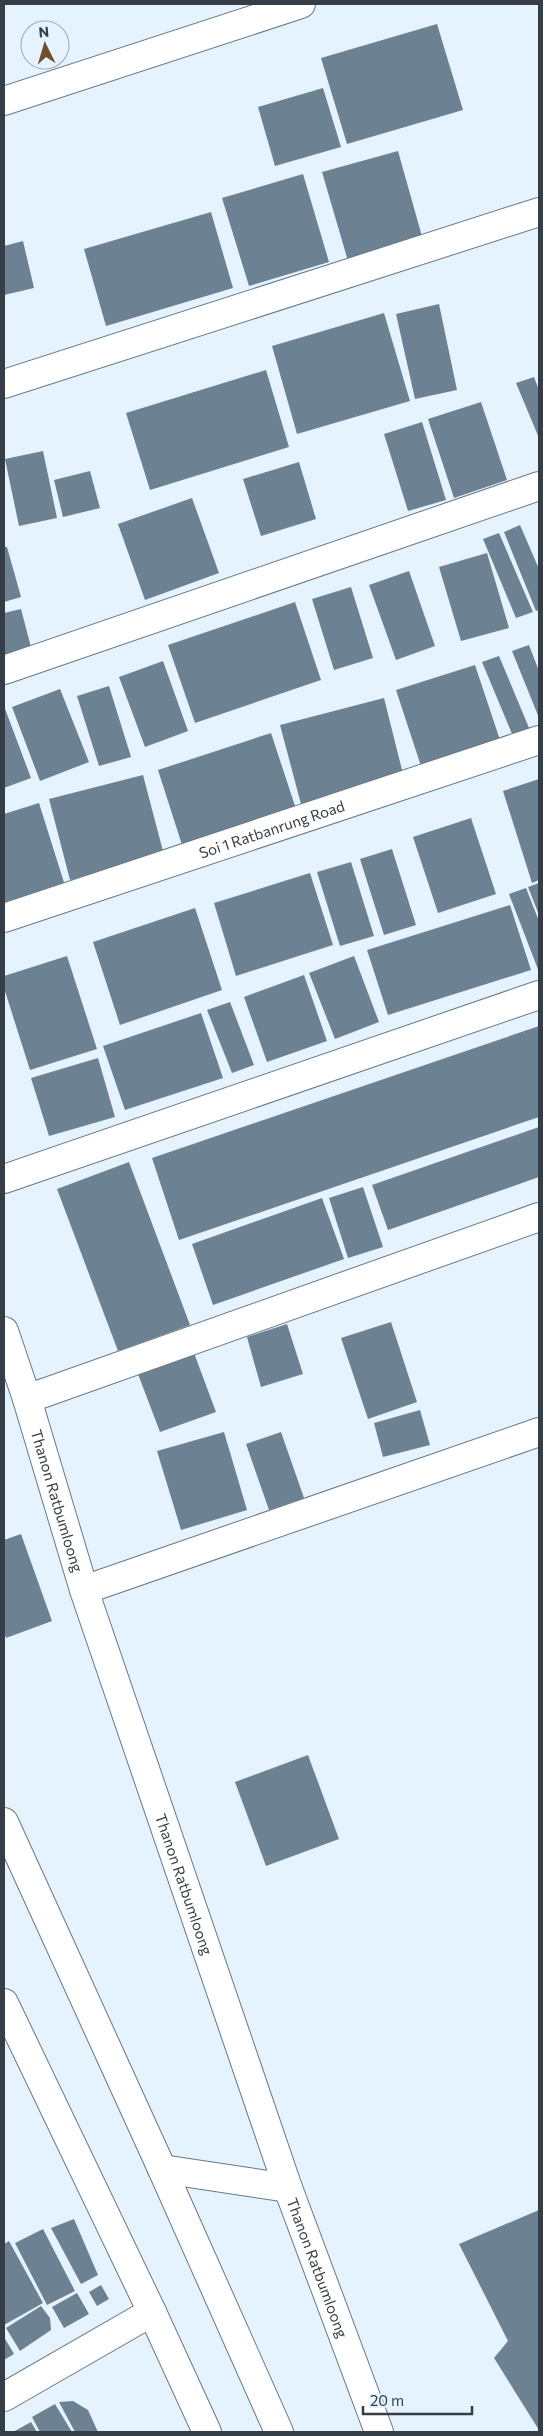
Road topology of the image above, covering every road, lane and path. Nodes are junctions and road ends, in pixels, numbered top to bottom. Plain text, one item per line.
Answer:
1 (301, 4) edge
2 (4, 101) edge
3 (539, 212) edge
4 (4, 384) edge
5 (539, 486) edge
6 (4, 670) edge
7 (539, 740) edge
8 (4, 918) edge
9 (539, 995) edge
10 (4, 1179) edge
11 (539, 1217) edge
12 (4, 1332) edge
13 (27, 1399) junction
14 (539, 1432) edge
15 (84, 1590) junction
16 (4, 1822) edge
17 (4, 2003) edge
18 (162, 2169) junction
19 (288, 2188) junction
20 (152, 2312) junction
21 (4, 2397) edge
22 (207, 2432) edge
23 (279, 2432) edge
24 (379, 2432) edge

1 - 2 street
3 - 4 street
5 - 6 street
7 - 8 street, Soi 1 Ratbanrung Road
9 - 10 street
11 - 13 street
12 - 13 street, Thanon Ratbumloong
13 - 15 street, Thanon Ratbumloong
14 - 15 street
15 - 19 street, Thanon Ratbumloong
16 - 18 street
17 - 20 street
18 - 19 street
18 - 23 street
19 - 24 street, Thanon Ratbumloong
20 - 21 street
20 - 22 street

